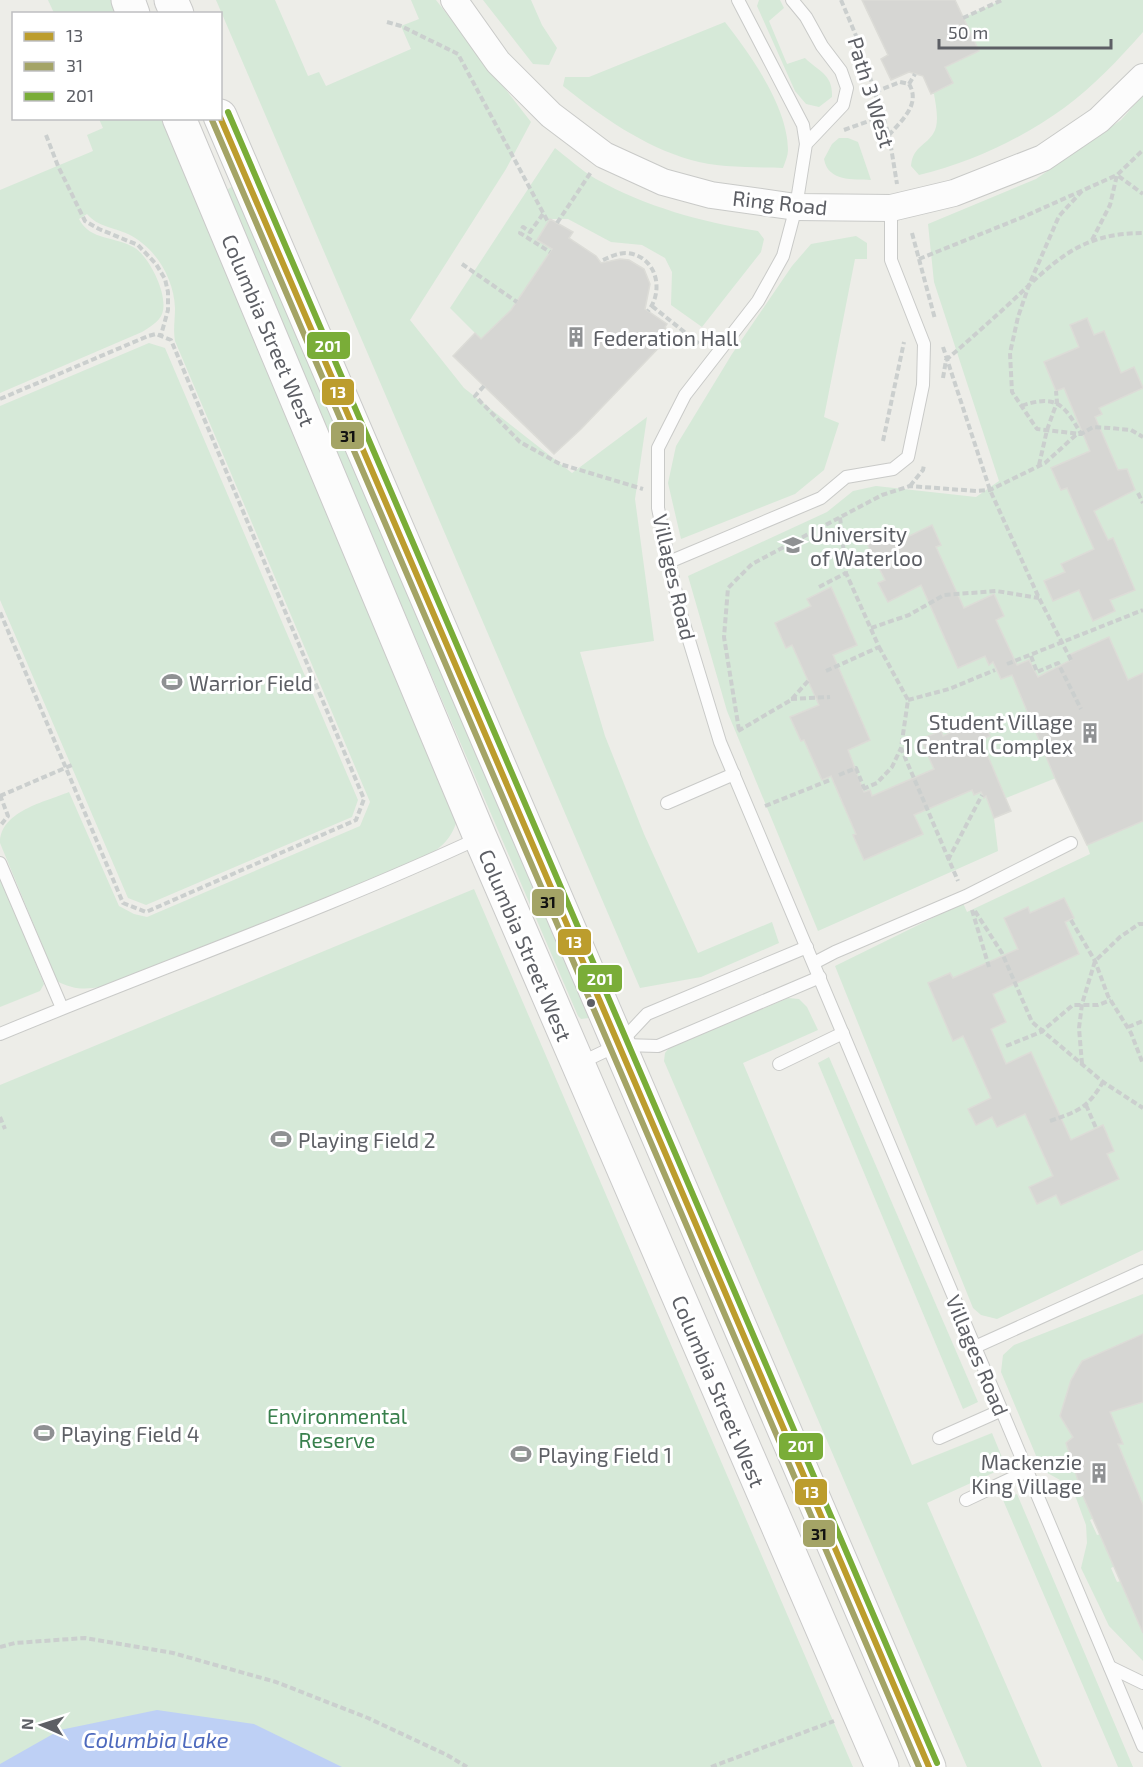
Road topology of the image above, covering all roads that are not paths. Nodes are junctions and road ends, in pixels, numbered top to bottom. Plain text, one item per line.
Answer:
1 (454, 0) edge
2 (738, 0) edge
3 (792, 0) edge
4 (1143, 77) edge
5 (181, 120) edge
6 (220, 120) edge
7 (806, 144) junction
8 (223, 176) junction
9 (894, 196) junction
10 (796, 207) junction
11 (669, 562) junction
12 (734, 774) junction
13 (667, 803) dead end
14 (480, 837) junction
15 (1071, 843) dead end
16 (0, 862) edge
17 (807, 947) junction
18 (814, 963) junction
19 (820, 977) junction
20 (62, 1008) junction
21 (843, 1033) junction
22 (0, 1034) edge
23 (618, 1045) junction
24 (578, 1064) junction
25 (779, 1064) dead end
26 (1143, 1270) edge
27 (975, 1347) junction
28 (1002, 1410) junction
29 (939, 1438) dead end
30 (1027, 1471) junction
31 (966, 1500) dead end
32 (1110, 1667) junction
33 (1143, 1683) edge
34 (1143, 1746) edge
35 (882, 1767) edge
36 (929, 1767) edge

1 - 10 street, Ring Road
2 - 7 lane
3 - 7 lane
4 - 9 street, Ring Road
5 - 8 main road, Columbia Street West
6 - 8 main road, Columbia Street West
7 - 10 lane, Villages Road
8 - 14 main road, Columbia Street West
8 - 23 main road, Columbia Street West
9 - 10 street, Ring Road
9 - 11 lane
10 - 11 lane, Villages Road
11 - 12 lane, Villages Road
12 - 13 lane
12 - 17 lane, Villages Road
14 - 20 lane
14 - 24 main road, Columbia Street West
15 - 18 lane
16 - 20 lane
17 - 18 lane, Villages Road
17 - 23 lane
18 - 19 lane, Villages Road
19 - 21 lane, Villages Road
19 - 23 lane
20 - 22 lane
21 - 25 lane
21 - 27 lane, Villages Road
23 - 24 lane
23 - 36 main road, Columbia Street West
24 - 35 main road, Columbia Street West
26 - 27 lane
27 - 28 lane, Villages Road
28 - 29 lane
28 - 30 lane, Villages Road
30 - 31 lane
30 - 32 lane, Villages Road
32 - 33 lane
32 - 34 lane, Villages Road

